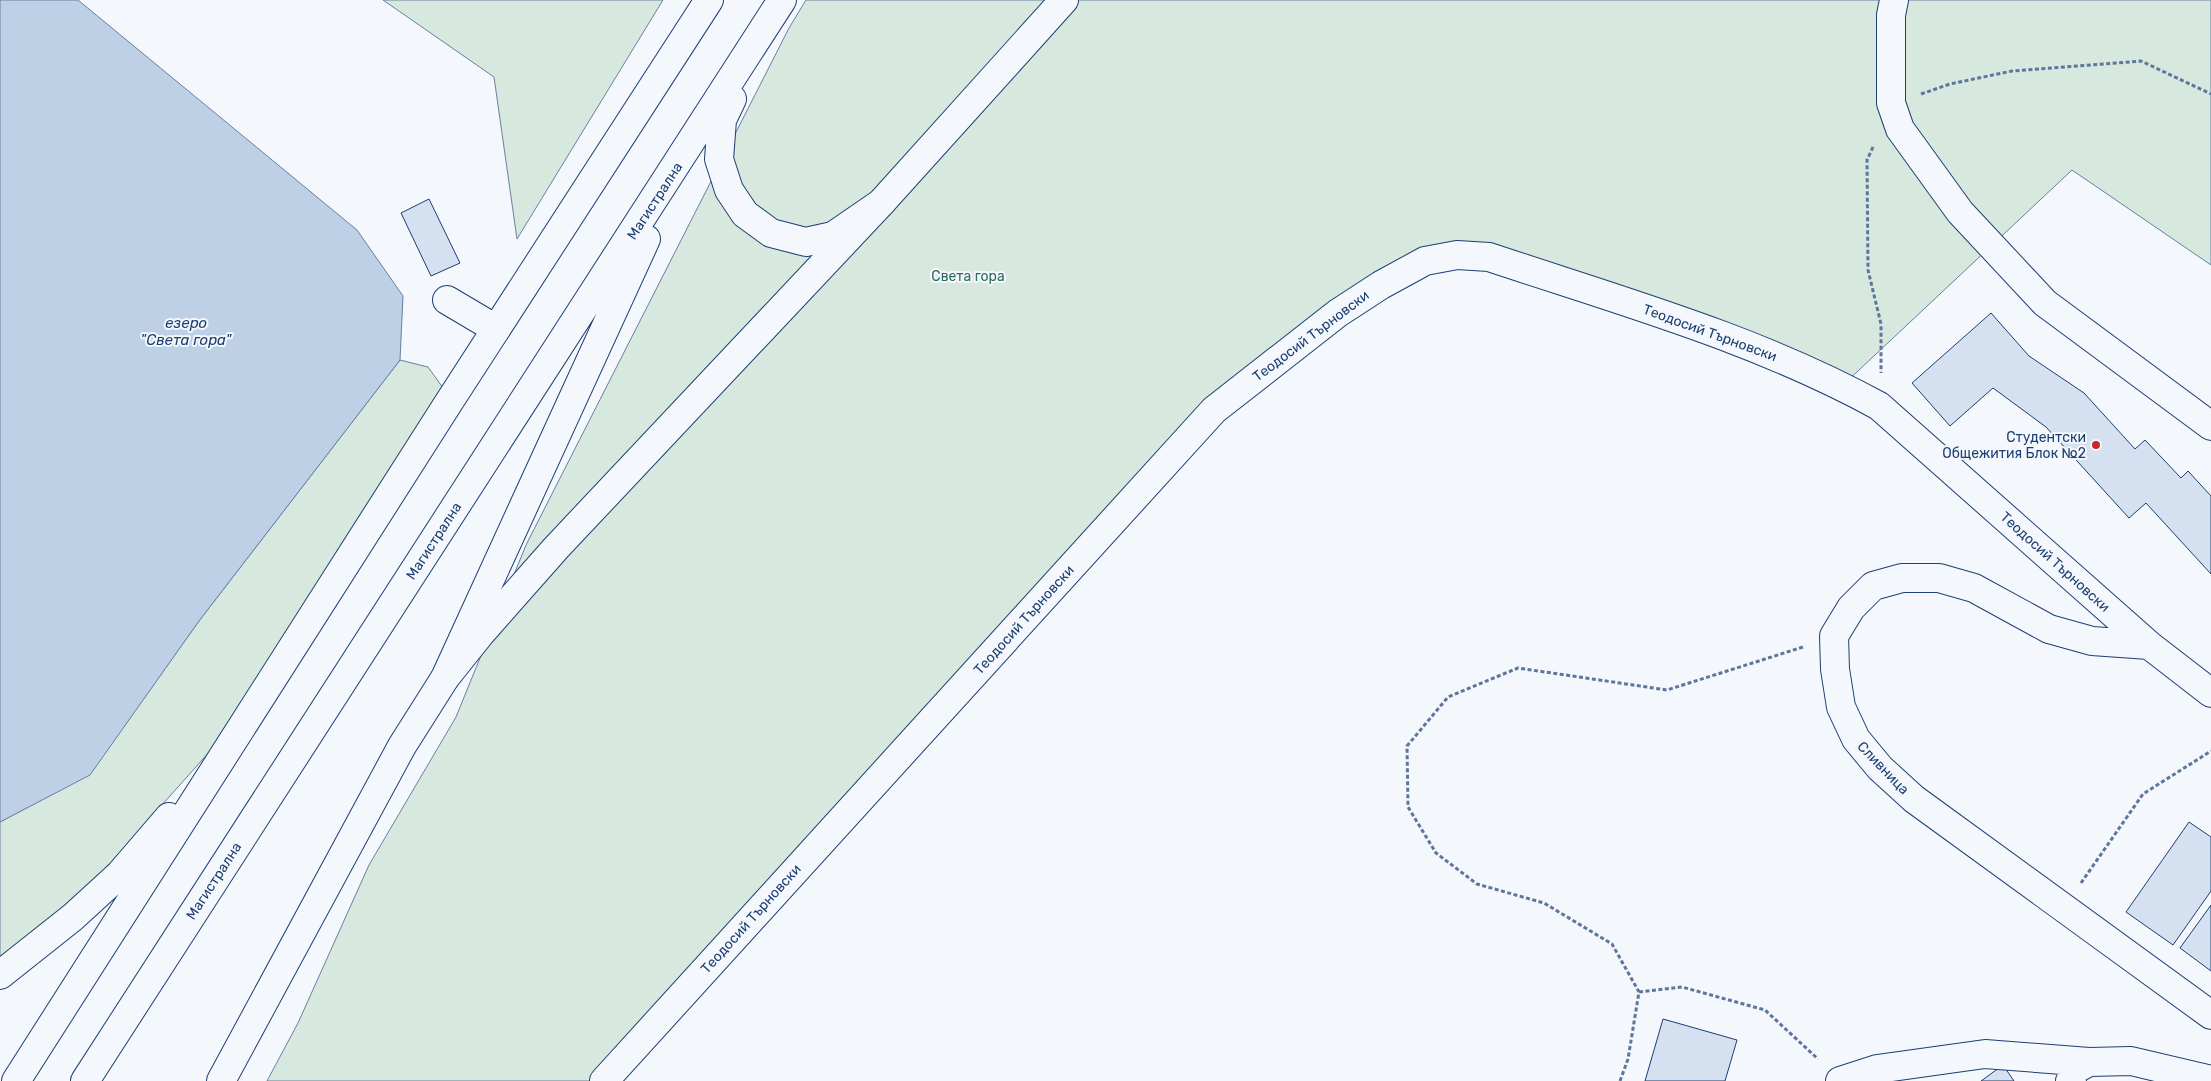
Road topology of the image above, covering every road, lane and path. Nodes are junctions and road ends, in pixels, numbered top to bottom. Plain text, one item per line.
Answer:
1 (709, 0) edge
2 (782, 0) edge
3 (1064, 0) edge
4 (1894, 0) edge
5 (768, 23) junction
6 (2211, 94) edge
7 (1891, 103) junction
8 (687, 152) junction
9 (881, 203) junction
10 (448, 300) dead end
11 (496, 329) junction
12 (1879, 406) junction
13 (2211, 426) edge
14 (1834, 636) junction
15 (2149, 645) junction
16 (445, 678) junction
17 (2211, 693) edge
18 (239, 733) junction
19 (2211, 752) edge
20 (2063, 908) junction
21 (0, 976) edge
22 (1639, 992) junction
23 (2211, 1015) edge
24 (2089, 1062) junction
25 (1840, 1080) edge
26 (2211, 1080) edge
27 (16, 1081) edge
28 (85, 1081) edge
29 (221, 1081) edge
30 (604, 1081) edge
31 (1620, 1081) edge
32 (2070, 1081) edge

1 - 11 street
2 - 5 street, Магистрална
3 - 9 street
4 - 7 street
5 - 8 street, Магистрална
5 - 9 street
6 - 7 path
7 - 12 path
7 - 13 street
8 - 16 street
8 - 28 street, Магистрална
9 - 16 street
10 - 11 street
11 - 18 street
12 - 15 street, Теодосий Търновски
12 - 30 street, Теодосий Търновски
14 - 15 street
14 - 20 street, Сливница
14 - 22 path
15 - 17 street, Теодосий Търновски
16 - 29 street
18 - 21 street
18 - 27 street
19 - 20 path
20 - 23 street, Сливница
22 - 25 path
22 - 31 path
24 - 25 street
24 - 26 street
24 - 32 street

